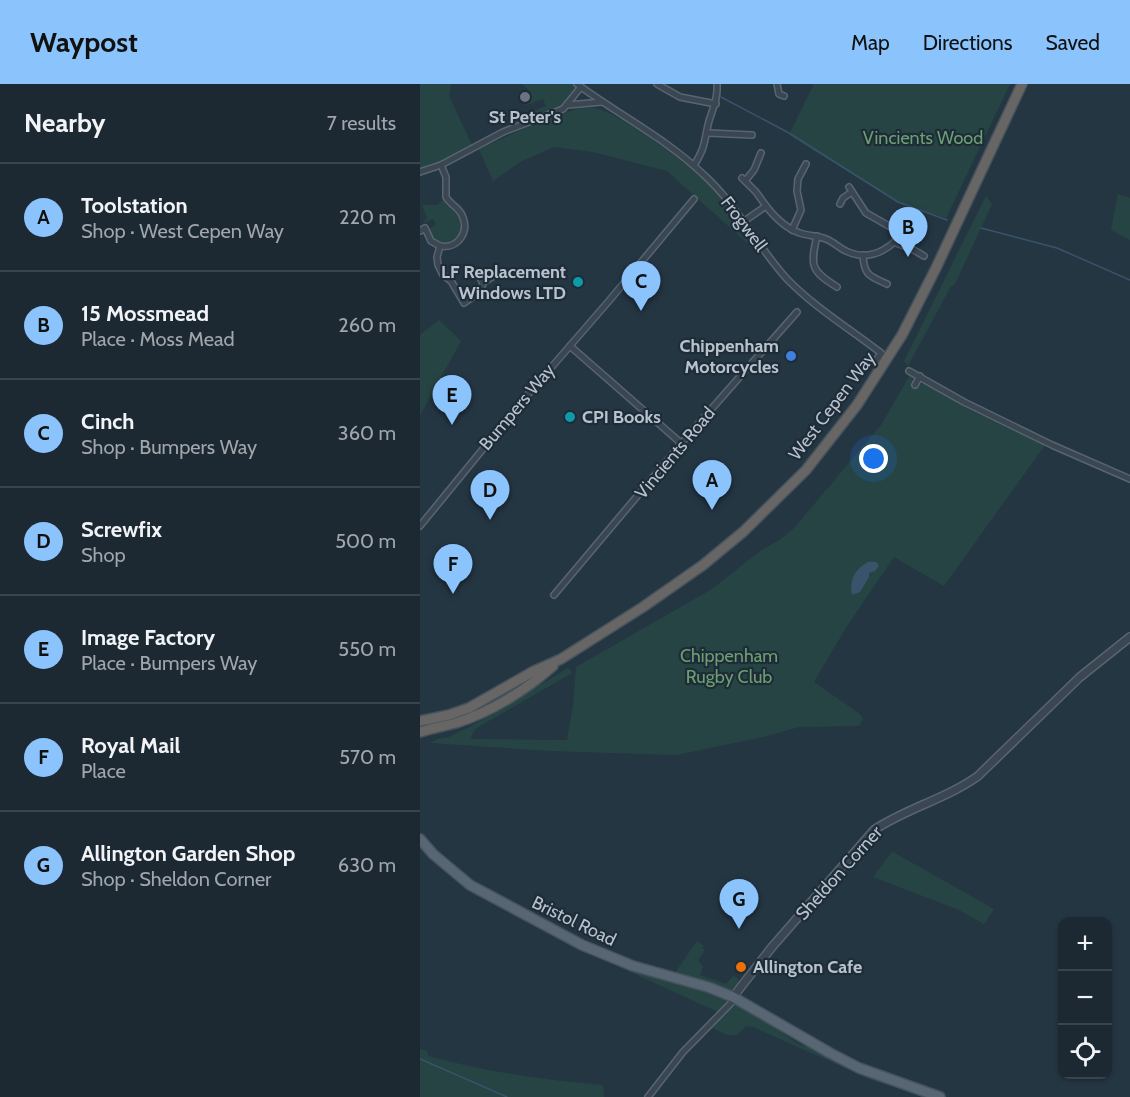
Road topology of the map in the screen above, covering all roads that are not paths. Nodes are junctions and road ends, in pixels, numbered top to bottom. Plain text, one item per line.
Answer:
1 (657, 84) edge
2 (717, 84) edge
3 (777, 84) edge
4 (1022, 84) edge
5 (579, 86) edge
6 (780, 96) dead end
7 (602, 102) junction
8 (716, 104) junction
9 (568, 105) junction
10 (708, 133) junction
11 (752, 135) dead end
12 (762, 157) dead end
13 (806, 164) dead end
14 (441, 165) junction
15 (694, 165) junction
16 (420, 172) edge
17 (694, 200) dead end
18 (840, 204) dead end
19 (766, 206) junction
20 (743, 222) junction
21 (431, 224) dead end
22 (909, 224) dead end
23 (422, 229) edge
24 (792, 230) junction
25 (903, 234) junction
26 (817, 236) junction
27 (896, 243) junction
28 (440, 246) junction
29 (863, 255) junction
30 (924, 256) dead end
31 (477, 274) dead end
32 (494, 276) dead end
33 (835, 277) dead end
34 (483, 283) junction
35 (831, 284) junction
36 (837, 287) dead end
37 (879, 290) dead end
38 (797, 312) dead end
39 (570, 346) junction
40 (875, 362) dead end
41 (909, 371) dead end
42 (920, 376) junction
43 (915, 385) dead end
44 (682, 444) junction
45 (1130, 479) edge
46 (420, 526) edge
47 (554, 595) dead end
48 (1130, 637) edge
49 (561, 659) junction
50 (420, 721) edge
51 (420, 732) edge
52 (420, 839) edge
53 (734, 997) junction
54 (648, 1097) edge
55 (940, 1097) edge

1 - 8 street
2 - 8 street
3 - 6 street
4 - 49 highway, West Cepen Way
5 - 7 street, Frogwell
5 - 9 street
7 - 9 street
7 - 15 street, Frogwell
8 - 10 street
9 - 14 street
10 - 11 street
10 - 15 street
12 - 19 street
13 - 24 street
14 - 16 street
14 - 28 street
15 - 20 street, Frogwell
17 - 39 street, Bumpers Way
18 - 25 street
19 - 20 street
19 - 24 street
20 - 40 street, Frogwell
21 - 23 street
22 - 25 street
23 - 28 street
24 - 26 street
25 - 27 street
26 - 29 street
26 - 35 street
27 - 29 street
27 - 30 street
28 - 34 street
29 - 37 street
31 - 34 street
32 - 34 street
33 - 35 street
35 - 36 street
38 - 44 street, Vincients Road
39 - 44 street
39 - 46 street, Bumpers Way
41 - 42 street
42 - 43 street
42 - 45 street
44 - 47 street, Vincients Road
48 - 53 street, Sheldon Corner
49 - 50 highway, West Cepen Way
49 - 51 highway, West Cepen Way
52 - 53 main road, Bristol Road
53 - 54 street
53 - 55 main road, Bristol Road

